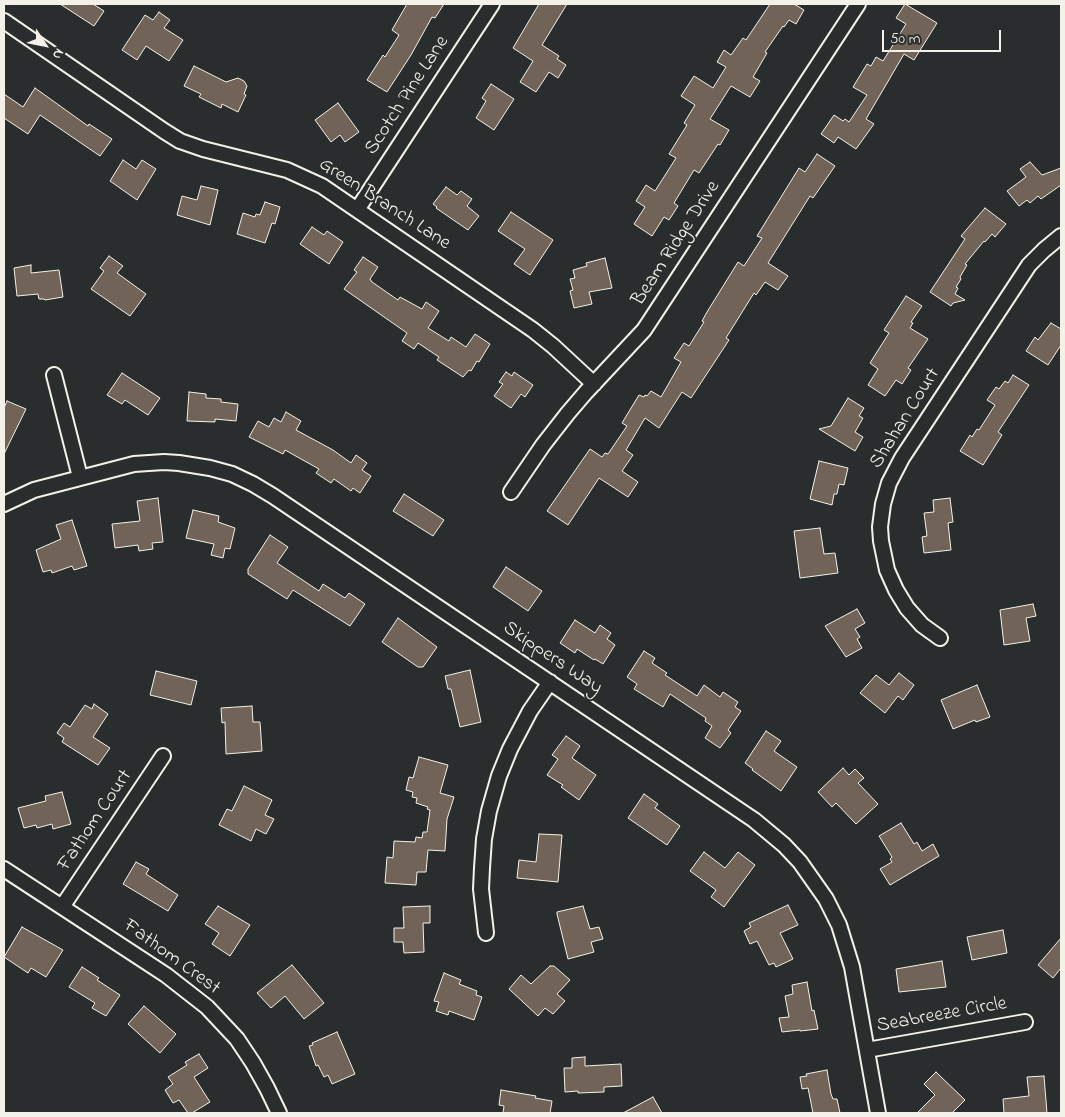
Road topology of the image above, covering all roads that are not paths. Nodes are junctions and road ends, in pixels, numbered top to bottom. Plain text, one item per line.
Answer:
1 (492, 4) edge
2 (858, 4) edge
3 (4, 21) edge
4 (357, 210) junction
5 (1061, 236) edge
6 (54, 375) dead end
7 (594, 384) junction
8 (80, 477) junction
9 (511, 492) dead end
10 (4, 504) edge
11 (940, 638) dead end
12 (550, 682) junction
13 (163, 756) dead end
14 (4, 869) edge
15 (62, 907) junction
16 (486, 933) dead end
17 (1025, 1022) dead end
18 (867, 1050) junction
19 (278, 1113) edge
20 (878, 1113) edge

1 - 4 street, Scotch Pine Lane
2 - 7 street, Beam Ridge Drive
3 - 4 street, Green Branch Lane
4 - 7 street, Green Branch Lane
5 - 11 street, Shahan Court
6 - 8 street
7 - 9 street, Beam Ridge Drive
8 - 10 street, Skippers Way
8 - 12 street, Skippers Way
12 - 16 street
12 - 18 street, Skippers Way
13 - 15 street, Fathom Court
14 - 15 street, Fathom Crest
15 - 19 street, Fathom Crest
17 - 18 street, Seabreeze Circle
18 - 20 street, Skippers Way

